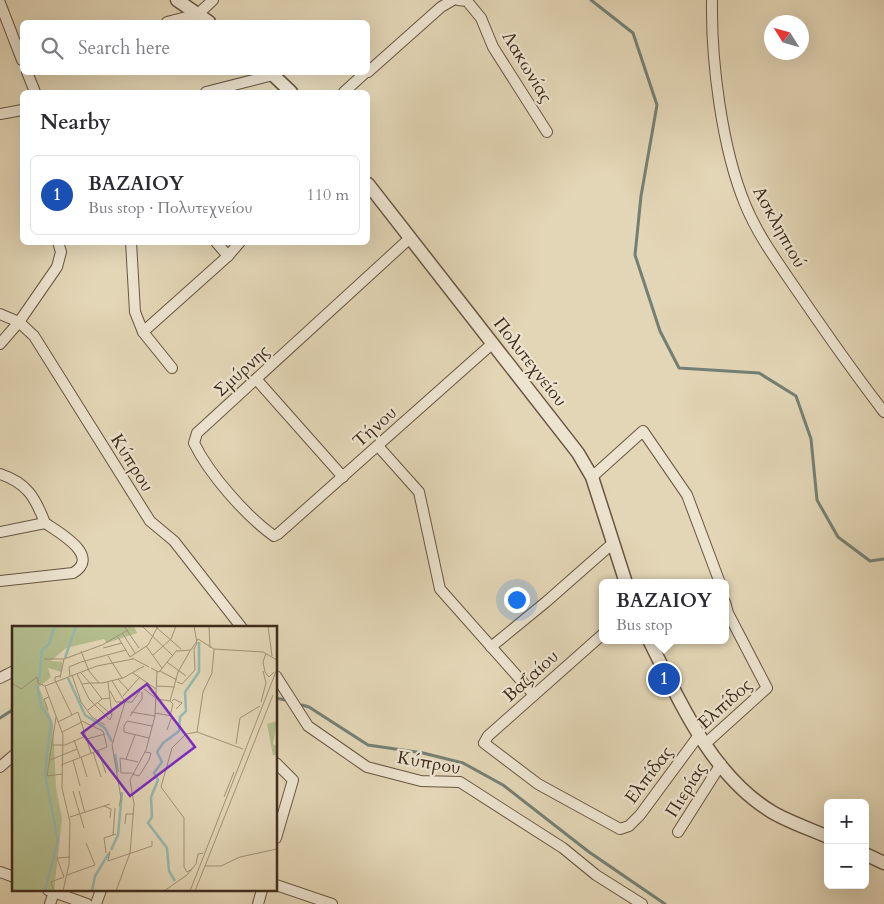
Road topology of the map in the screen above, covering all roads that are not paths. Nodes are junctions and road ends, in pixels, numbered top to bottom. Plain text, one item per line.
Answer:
1 (177, 0) edge
2 (213, 0) edge
3 (453, 0) edge
4 (458, 0) edge
5 (712, 0) edge
6 (0, 3) edge
7 (438, 3) edge
8 (198, 14) junction
9 (175, 20) edge
10 (206, 20) edge
11 (20, 55) edge
12 (370, 69) edge
13 (28, 75) edge
14 (268, 75) edge
15 (273, 75) edge
16 (364, 75) edge
17 (34, 90) edge
18 (213, 90) edge
19 (289, 90) edge
20 (346, 90) edge
21 (20, 111) edge
22 (0, 114) edge
23 (547, 132) dead end
24 (370, 187) edge
25 (410, 238) junction
26 (131, 245) edge
27 (219, 245) edge
28 (237, 245) edge
29 (59, 247) edge
30 (228, 256) junction
31 (0, 314) edge
32 (19, 322) junction
33 (143, 332) junction
34 (493, 343) junction
35 (0, 344) edge
36 (172, 368) dead end
37 (258, 380) junction
38 (884, 412) edge
39 (378, 446) junction
40 (0, 474) edge
41 (343, 477) junction
42 (592, 477) junction
43 (45, 523) junction
44 (0, 532) edge
45 (278, 534) joint
46 (613, 543) junction
47 (625, 579) edge
48 (718, 579) edge
49 (0, 581) edge
50 (729, 618) edge
51 (240, 626) edge
52 (599, 638) edge
53 (656, 644) edge
54 (491, 647) junction
55 (12, 672) edge
56 (0, 678) edge
57 (278, 679) edge
58 (534, 695) junction
59 (702, 740) junction
60 (12, 757) edge
61 (721, 764) junction
62 (278, 765) edge
63 (0, 766) edge
64 (620, 830) joint
65 (278, 831) edge
66 (678, 832) dead end
67 (824, 835) edge
68 (869, 856) edge
69 (884, 863) edge
70 (0, 872) edge
71 (12, 876) edge
72 (278, 886) edge
73 (54, 892) edge
74 (100, 892) edge
75 (87, 904) edge
76 (96, 904) edge
77 (332, 904) edge
78 (642, 904) edge

1 - 8 street
2 - 8 street
3 - 7 street
4 - 23 street, Λακωνίας
5 - 38 street, Ασκληπιού
6 - 11 street
7 - 12 street
8 - 9 street
8 - 10 street
13 - 17 street
14 - 18 street
15 - 19 street
16 - 20 street
21 - 22 street
24 - 25 street, Πολυτεχνείου
25 - 34 street, Πολυτεχνείου
25 - 37 street, Σμύρνης
26 - 33 street
27 - 30 street
28 - 30 street
29 - 32 street
30 - 33 street
31 - 32 street, Κύπρου
32 - 35 street
32 - 51 street, Κύπρου
33 - 36 street
34 - 39 street, Τήνου
34 - 42 street, Πολυτεχνείου
37 - 41 street
37 - 45 street, Σμύρνης
39 - 41 street, Τήνου
39 - 54 street
40 - 43 street
41 - 45 street, Τήνου
42 - 46 street, Πολυτεχνείου
42 - 48 street
43 - 44 street
43 - 49 street
46 - 47 street, Πολυτεχνείου
46 - 54 street
50 - 59 street, Ελπίδος
52 - 58 street, Βαζαίου
53 - 59 street
54 - 58 street
55 - 56 street
57 - 78 street, Κύπρου
58 - 64 street, Βαζαίου
59 - 61 street
59 - 64 street, Ελπίδας
60 - 63 street
61 - 66 street, Πιερίας
61 - 67 street
62 - 65 street
68 - 69 street
70 - 71 street
72 - 77 street
73 - 75 street
74 - 76 street

